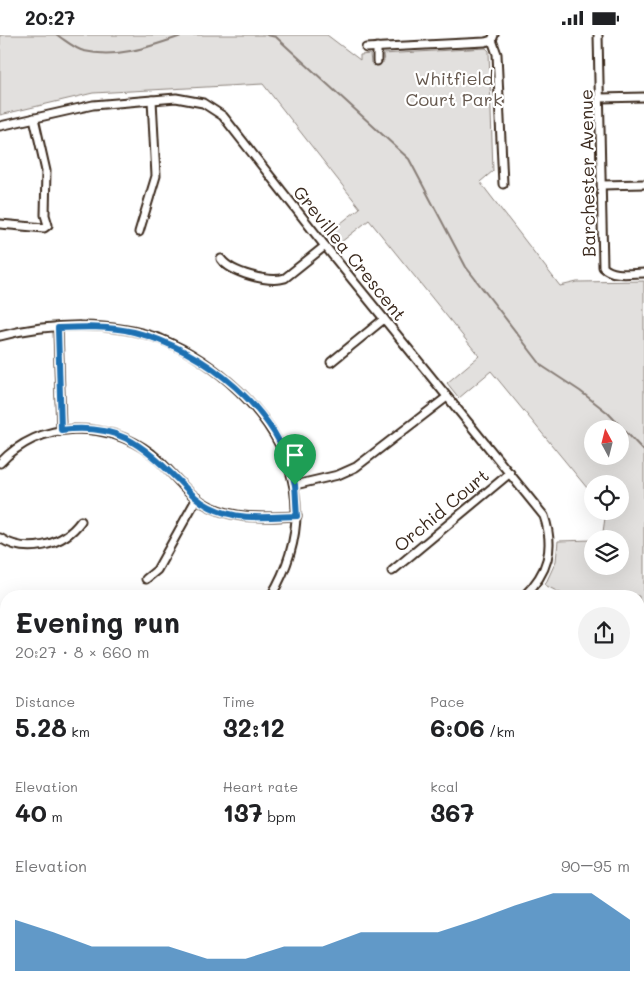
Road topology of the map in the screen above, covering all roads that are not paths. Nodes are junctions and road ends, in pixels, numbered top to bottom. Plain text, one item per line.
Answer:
1 (598, 35) edge
2 (493, 38) edge
3 (377, 47) junction
4 (366, 48) dead end
5 (377, 61) dead end
6 (644, 97) edge
7 (600, 98) junction
8 (152, 101) junction
9 (34, 118) junction
10 (0, 126) edge
11 (503, 184) dead end
12 (644, 184) edge
13 (602, 185) junction
14 (0, 224) edge
15 (139, 232) dead end
16 (325, 246) junction
17 (221, 259) dead end
18 (644, 273) edge
19 (384, 319) junction
20 (58, 328) junction
21 (0, 336) edge
22 (331, 362) dead end
23 (447, 397) junction
24 (61, 430) junction
25 (0, 463) edge
26 (510, 473) junction
27 (295, 485) junction
28 (196, 498) junction
29 (297, 516) junction
30 (81, 521) dead end
31 (0, 538) edge
32 (392, 571) dead end
33 (146, 579) dead end
34 (275, 590) edge
35 (531, 590) edge

1 - 7 street, Barchester Avenue
2 - 3 street
2 - 11 street
3 - 4 street
3 - 5 street
6 - 7 street
7 - 13 street, Barchester Avenue
8 - 9 street, Grevillea Crescent
8 - 15 street
8 - 16 street, Grevillea Crescent
9 - 10 street, Grevillea Crescent
9 - 14 street
12 - 13 street
13 - 18 street, Barchester Avenue
16 - 17 street
16 - 19 street, Grevillea Crescent
19 - 22 street
19 - 23 street, Grevillea Crescent
20 - 21 street
20 - 24 street
20 - 27 street
23 - 26 street, Grevillea Crescent
23 - 27 street
24 - 25 street
24 - 28 street
26 - 32 street, Orchid Court
26 - 35 street, Grevillea Crescent
27 - 29 street
28 - 29 street
28 - 33 street
29 - 34 street
30 - 31 street

